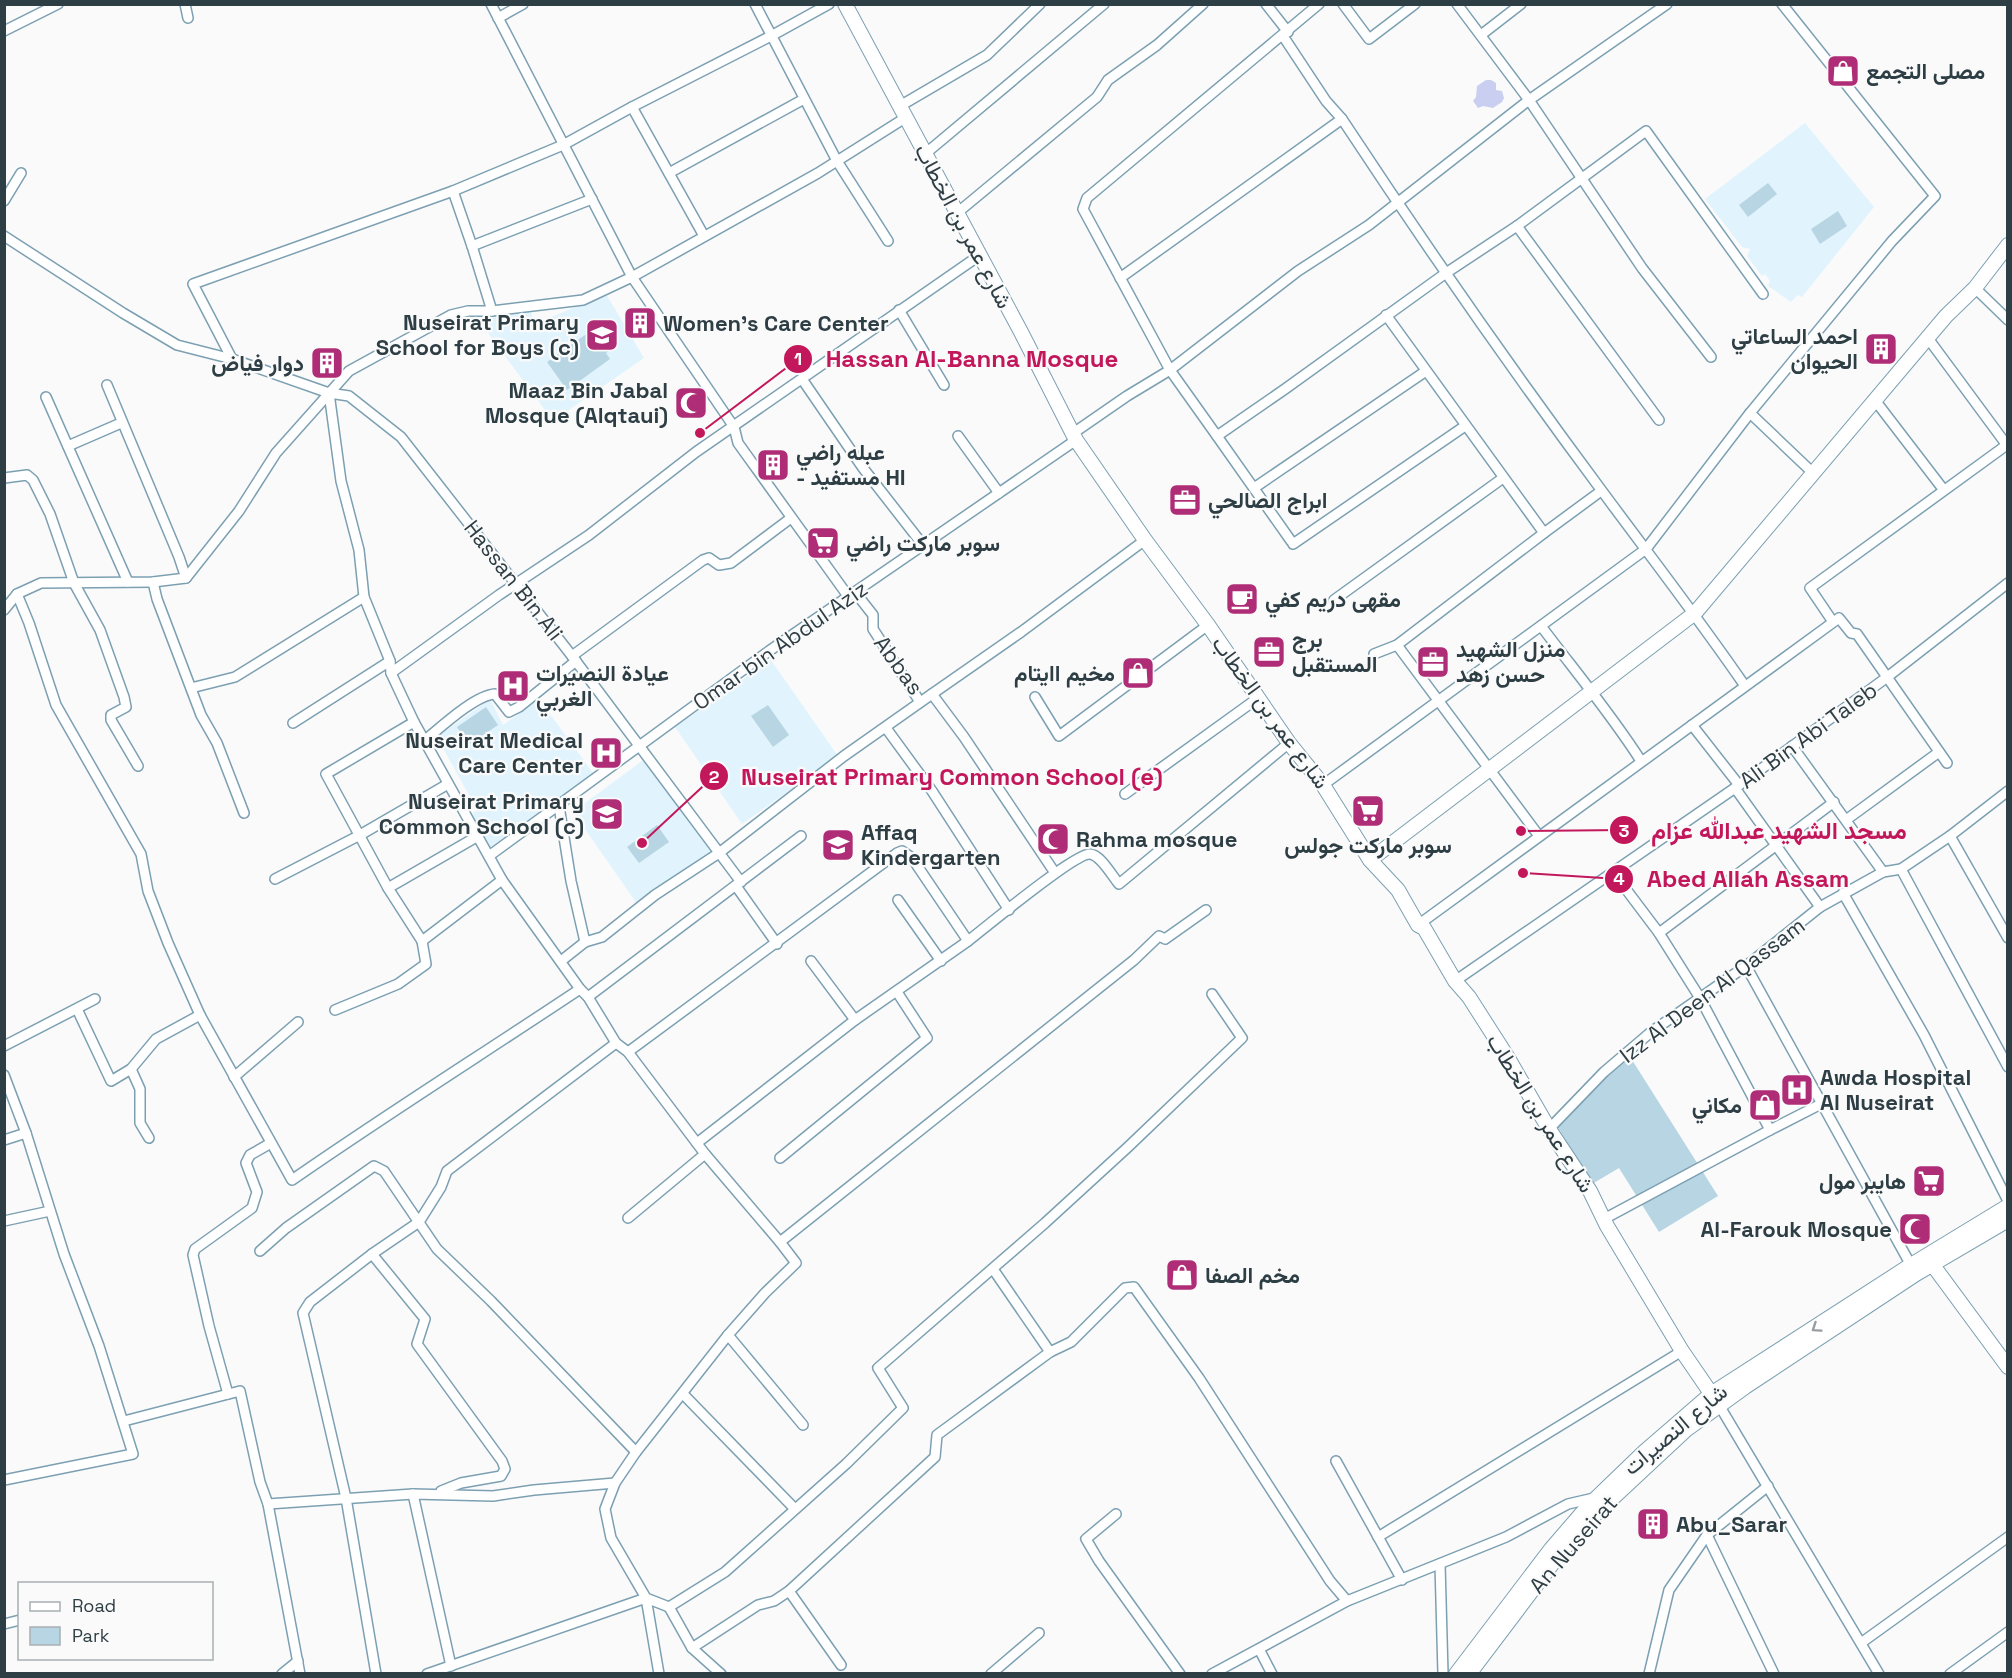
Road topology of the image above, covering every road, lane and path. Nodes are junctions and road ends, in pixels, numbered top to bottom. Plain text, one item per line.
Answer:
1 (58, 4) edge
2 (185, 4) edge
3 (491, 4) edge
4 (523, 4) edge
5 (755, 4) edge
6 (829, 4) edge
7 (845, 4) edge
8 (1040, 4) edge
9 (1104, 4) edge
10 (1203, 4) edge
11 (1266, 4) edge
12 (1319, 4) edge
13 (1343, 4) edge
14 (1415, 4) edge
15 (1457, 4) edge
16 (1521, 4) edge
17 (1667, 4) edge
18 (1782, 4) edge
19 (188, 18) dead end
20 (498, 18) junction
21 (4, 31) edge
22 (1286, 34) junction
23 (1480, 35) junction
24 (771, 36) junction
25 (804, 99) junction
26 (1529, 100) junction
27 (632, 107) junction
28 (903, 112) junction
29 (1342, 119) junction
30 (563, 145) junction
31 (925, 154) junction
32 (837, 161) junction
33 (21, 172) dead end
34 (669, 173) junction
35 (1581, 179) junction
36 (453, 191) junction
37 (592, 199) junction
38 (4, 201) edge
39 (1397, 203) junction
40 (957, 213) junction
41 (1517, 226) junction
42 (4, 236) edge
43 (704, 236) junction
44 (888, 241) dead end
45 (2007, 245) edge
46 (472, 246) junction
47 (980, 255) junction
48 (1446, 273) junction
49 (632, 277) junction
50 (1120, 278) junction
51 (1975, 288) junction
52 (1763, 294) dead end
53 (899, 310) junction
54 (492, 311) junction
55 (1386, 315) junction
56 (2007, 321) edge
57 (1928, 337) junction
58 (1711, 357) dead end
59 (232, 359) junction
60 (1170, 370) junction
61 (1426, 371) junction
62 (802, 379) junction
63 (107, 385) dead end
64 (944, 386) dead end
65 (329, 393) junction
66 (46, 397) dead end
67 (1874, 399) junction
68 (1750, 413) junction
69 (1659, 420) dead end
70 (121, 423) junction
71 (1465, 426) junction
72 (734, 427) junction
73 (958, 436) dead end
74 (1217, 436) junction
75 (1074, 437) junction
76 (2007, 444) edge
77 (68, 446) junction
78 (1813, 473) junction
79 (4, 478) edge
80 (1503, 478) junction
81 (1254, 488) junction
82 (1943, 489) junction
83 (1601, 490) junction
84 (999, 493) junction
85 (791, 518) junction
86 (1544, 533) junction
87 (1145, 540) junction
88 (923, 545) junction
89 (1646, 549) junction
90 (186, 578) junction
91 (128, 582) junction
92 (153, 582) junction
93 (74, 583) junction
94 (517, 584) junction
95 (2006, 586) edge
96 (17, 594) junction
97 (851, 594) junction
98 (364, 597) junction
99 (1334, 600) dead end
100 (4, 610) edge
101 (1695, 613) junction
102 (1833, 622) junction
103 (1208, 625) junction
104 (1542, 626) junction
105 (1397, 645) junction
106 (1374, 654) dead end
107 (574, 658) junction
108 (390, 661) junction
109 (391, 673) junction
110 (1886, 678) junction
111 (1745, 686) junction
112 (191, 688) junction
113 (1591, 693) junction
114 (932, 694) junction
115 (1035, 697) dead end
116 (1258, 698) junction
117 (1439, 701) junction
118 (920, 702) junction
119 (414, 722) junction
120 (293, 723) dead end
121 (1692, 725) junction
122 (886, 728) junction
123 (424, 741) junction
124 (1289, 743) junction
125 (639, 746) junction
126 (1792, 746) junction
127 (1939, 752) junction
128 (1641, 760) junction
129 (1947, 763) dead end
130 (138, 766) dead end
131 (1491, 769) junction
132 (448, 784) junction
133 (1323, 785) junction
134 (1737, 787) junction
135 (2007, 791) edge
136 (1125, 794) dead end
137 (1834, 802) junction
138 (559, 806) junction
139 (244, 813) dead end
140 (1846, 820) junction
141 (360, 835) junction
142 (478, 836) junction
143 (801, 836) dead end
144 (1539, 836) junction
145 (1950, 836) junction
146 (1776, 845) junction
147 (719, 853) junction
148 (489, 856) junction
149 (1370, 860) junction
150 (1901, 869) junction
151 (1613, 872) junction
152 (1883, 872) junction
153 (1055, 873) junction
154 (275, 879) dead end
155 (502, 880) junction
156 (738, 884) junction
157 (388, 888) junction
158 (1843, 893) junction
159 (898, 900) dead end
160 (1820, 907) junction
161 (1009, 910) junction
162 (1206, 910) dead end
163 (1418, 926) junction
164 (1659, 933) junction
165 (2007, 939) edge
166 (422, 941) junction
167 (968, 941) junction
168 (585, 942) junction
169 (777, 944) junction
170 (561, 961) junction
171 (811, 961) dead end
172 (941, 961) junction
173 (1746, 966) junction
174 (1455, 981) junction
175 (580, 990) junction
176 (897, 992) junction
177 (1212, 994) dead end
178 (588, 997) junction
179 (1700, 998) junction
180 (95, 999) dead end
181 (76, 1009) junction
182 (335, 1010) dead end
183 (200, 1015) junction
184 (855, 1020) junction
185 (298, 1022) dead end
186 (616, 1043) junction
187 (4, 1046) edge
188 (628, 1052) junction
189 (2007, 1067) edge
190 (131, 1069) junction
191 (4, 1075) edge
192 (234, 1077) junction
193 (1821, 1104) junction
194 (1550, 1129) junction
195 (1770, 1130) junction
196 (26, 1133) junction
197 (149, 1138) dead end
198 (4, 1140) edge
199 (271, 1143) junction
200 (697, 1143) junction
201 (705, 1154) junction
202 (780, 1158) dead end
203 (2007, 1201) edge
204 (2007, 1206) edge
205 (50, 1211) junction
206 (628, 1218) dead end
207 (1604, 1219) junction
208 (2007, 1220) edge
209 (4, 1221) edge
210 (419, 1222) junction
211 (780, 1242) junction
212 (260, 1251) dead end
213 (372, 1254) junction
214 (1932, 1264) junction
215 (993, 1269) junction
216 (1913, 1269) junction
217 (728, 1335) junction
218 (1682, 1351) junction
219 (1050, 1352) junction
220 (2007, 1367) edge
221 (228, 1394) junction
222 (683, 1394) junction
223 (1715, 1400) junction
224 (124, 1421) junction
225 (802, 1425) dead end
226 (636, 1452) junction
227 (1336, 1461) dead end
228 (4, 1480) edge
229 (615, 1483) junction
230 (1768, 1486) junction
231 (436, 1493) junction
232 (413, 1494) junction
233 (1596, 1497) junction
234 (346, 1498) junction
235 (1612, 1498) junction
236 (268, 1504) junction
237 (795, 1509) junction
238 (1116, 1514) dead end
239 (1707, 1535) junction
240 (1378, 1537) junction
241 (2007, 1537) edge
242 (1440, 1564) junction
243 (1402, 1580) junction
244 (789, 1591) junction
245 (646, 1598) junction
246 (1347, 1601) junction
247 (669, 1607) junction
248 (2007, 1632) edge
249 (1040, 1634) dead end
250 (1861, 1643) junction
251 (692, 1648) junction
252 (1259, 1649) junction
253 (298, 1660) junction
254 (841, 1665) dead end
255 (451, 1666) junction
256 (282, 1674) edge
257 (300, 1674) edge
258 (376, 1674) edge
259 (427, 1674) edge
260 (659, 1674) edge
261 (721, 1674) edge
262 (991, 1674) edge
263 (1180, 1674) edge
264 (1212, 1674) edge
265 (1272, 1674) edge
266 (1443, 1674) edge
267 (1456, 1674) edge
268 (1468, 1674) edge
269 (1650, 1674) edge
270 (1774, 1674) edge
271 (1879, 1674) edge
272 (1950, 1674) edge

1 - 21 street
2 - 19 street
3 - 20 street, Abbas
4 - 20 street
5 - 24 street
6 - 24 street
7 - 28 street, شارع عمر بن الخطاب
8 - 28 street
9 - 31 street
10 - 40 street
11 - 22 street
12 - 22 street
13 - 14 street
15 - 23 street
16 - 23 street
17 - 26 street, Omar bin Abdul Aziz
18 - 68 street
20 - 30 street, Abbas
22 - 29 street
22 - 50 street
23 - 26 street
24 - 25 street
24 - 27 street
25 - 32 street
25 - 34 street
26 - 35 street
26 - 39 street, Omar bin Abdul Aziz
27 - 30 street
27 - 34 street
28 - 31 street, شارع عمر بن الخطاب
28 - 32 street
29 - 39 street
29 - 50 street
30 - 36 street
30 - 37 street, Abbas
31 - 40 street, شارع عمر بن الخطاب
32 - 43 street
32 - 44 street
33 - 38 street
34 - 43 street
35 - 41 street
35 - 52 street
35 - 58 street
36 - 46 street
36 - 59 street
37 - 46 street
37 - 49 street, Abbas
39 - 48 street
39 - 60 street, Omar bin Abdul Aziz
40 - 47 street, شارع عمر بن الخطاب
41 - 48 street
41 - 69 street
42 - 59 street, Hassan Bin Ali
43 - 49 street
45 - 51 street
46 - 54 street
47 - 53 street
47 - 75 street, شارع عمر بن الخطاب
48 - 55 street
48 - 83 street
49 - 54 street
49 - 72 street, Abbas
50 - 60 street
51 - 56 street
51 - 57 street
53 - 62 street
53 - 64 street
54 - 65 street
55 - 61 street
55 - 74 street
57 - 67 street
57 - 76 street
59 - 65 street, Hassan Bin Ali
60 - 74 street
60 - 75 street, Omar bin Abdul Aziz
61 - 71 street
61 - 81 street
62 - 72 street
62 - 88 street
63 - 70 street
65 - 90 street
65 - 94 street, Hassan Bin Ali
65 - 98 street
66 - 77 street
67 - 78 street
67 - 82 street
68 - 78 street
68 - 89 street
70 - 77 street
70 - 90 street
71 - 80 street
71 - 81 street
72 - 85 street, Abbas
72 - 94 street
73 - 84 street
74 - 81 street
75 - 84 street, Omar bin Abdul Aziz
75 - 87 street, شارع عمر بن الخطاب
76 - 82 street
77 - 91 street
78 - 101 street
79 - 93 street
80 - 86 street
80 - 99 street
82 - 102 street
83 - 86 street
83 - 89 street
84 - 88 street, Omar bin Abdul Aziz
85 - 97 street, Abbas
85 - 107 street
86 - 105 street
87 - 103 street, شارع عمر بن الخطاب
87 - 114 street
88 - 97 street, Omar bin Abdul Aziz
89 - 101 street
89 - 104 street
90 - 92 street
91 - 92 street
91 - 93 street
92 - 112 street
93 - 96 street
93 - 130 street
94 - 107 street, Hassan Bin Ali
94 - 109 street
95 - 110 street, Ali Bin Abi Taleb
96 - 100 street
96 - 183 street
97 - 118 street, Abbas
97 - 125 street, Omar bin Abdul Aziz
98 - 108 street
98 - 112 street
101 - 111 street
101 - 113 street
102 - 110 street
102 - 111 street
103 - 115 street
103 - 116 street, شارع عمر بن الخطاب
104 - 113 street
104 - 117 street
105 - 106 street
105 - 117 street
107 - 123 street
107 - 125 street, Hassan Bin Ali
108 - 109 street
108 - 120 street
109 - 119 street
110 - 126 street, Ali Bin Abi Taleb
110 - 127 street
111 - 121 street
112 - 139 street
113 - 128 street
113 - 131 street
114 - 118 street, Abbas
114 - 153 street, Abbas
116 - 124 street, شارع عمر بن الخطاب
116 - 136 street
117 - 131 street
117 - 133 street
118 - 122 street
119 - 123 street
119 - 141 street
121 - 128 street
121 - 134 street
122 - 147 street
122 - 161 street
123 - 132 street
124 - 133 street, شارع عمر بن الخطاب
124 - 153 street
125 - 138 street, Omar bin Abdul Aziz
125 - 147 street, Hassan Bin Ali
126 - 134 street, Ali Bin Abi Taleb
126 - 137 street
127 - 129 street
127 - 140 street
128 - 144 street
131 - 144 street
131 - 149 street
132 - 141 street
132 - 142 street
133 - 149 street, شارع عمر بن الخطاب
134 - 146 street
134 - 151 street, Ali Bin Abi Taleb
135 - 145 street, Izz Al Deen Al Qassam
137 - 140 street
137 - 146 street
138 - 148 street, Omar bin Abdul Aziz
138 - 168 street
140 - 152 street
141 - 154 street
141 - 157 street
142 - 148 street
142 - 157 street
143 - 156 street
144 - 163 street
145 - 150 street, Izz Al Deen Al Qassam
145 - 165 street
146 - 160 street
146 - 164 street
147 - 156 street, Hassan Bin Ali
147 - 168 street
148 - 155 street
149 - 163 street, شارع عمر بن الخطاب
150 - 152 street, Izz Al Deen Al Qassam
150 - 189 street
151 - 164 street
151 - 174 street, Ali Bin Abi Taleb
152 - 158 street, Izz Al Deen Al Qassam
153 - 161 street
155 - 166 street
155 - 170 street
156 - 169 street, Hassan Bin Ali
156 - 178 street
157 - 166 street
158 - 160 street, Izz Al Deen Al Qassam
158 - 203 street
159 - 172 street
160 - 173 street, Izz Al Deen Al Qassam
161 - 167 street
162 - 211 street
163 - 174 street, شارع عمر بن الخطاب
164 - 179 street
166 - 182 street
167 - 169 street
167 - 172 street
168 - 170 street
169 - 188 street
170 - 175 street
171 - 184 street
172 - 176 street
173 - 179 street, Izz Al Deen Al Qassam
173 - 193 street
174 - 194 street, شارع عمر بن الخطاب
175 - 178 street
175 - 199 street
176 - 184 street
176 - 202 street
177 - 215 street
178 - 186 street
179 - 194 street, Izz Al Deen Al Qassam
179 - 195 street
180 - 181 street
181 - 187 street
181 - 190 street
183 - 190 street
183 - 192 street
184 - 200 street
185 - 192 street
186 - 188 street
186 - 210 street
188 - 200 street
190 - 197 street
191 - 196 street
192 - 199 street
193 - 195 street
193 - 216 street
194 - 207 street, شارع عمر بن الخطاب
195 - 207 street
196 - 198 street
196 - 205 street
199 - 221 street
200 - 201 street
201 - 206 street
201 - 211 street
204 - 216 street, شارع النصيرات
205 - 209 street
205 - 224 street
207 - 218 street, شارع عمر بن الخطاب
208 - 214 street, شارع النصيرات
210 - 212 street
210 - 213 street
210 - 226 street
211 - 217 street
213 - 231 street
213 - 234 street
214 - 216 street, شارع النصيرات
214 - 220 street
215 - 219 street
215 - 237 street
216 - 223 street, شارع النصيرات
217 - 222 street
217 - 225 street
218 - 223 street, شارع عمر بن الخطاب
218 - 240 street
219 - 244 street
219 - 246 street
221 - 224 street
221 - 236 street
222 - 226 street
222 - 237 street
223 - 230 street
223 - 233 street, شارع النصيرات
223 - 235 street, An Nuseirat
224 - 228 street
226 - 229 street
227 - 240 street
229 - 231 street
229 - 245 street
230 - 239 street
230 - 250 street
231 - 232 street
232 - 234 street
232 - 255 street
233 - 235 street
233 - 242 street
233 - 267 street, شارع النصيرات
234 - 236 street
234 - 258 street
235 - 268 street, An Nuseirat
236 - 253 street
237 - 247 street
238 - 263 street
239 - 269 street
239 - 270 street
240 - 243 street
241 - 250 street
242 - 243 street
242 - 266 street
243 - 246 street
244 - 251 street
244 - 254 street
245 - 247 street
245 - 255 street
245 - 260 street
246 - 252 street
247 - 251 street
248 - 272 street
249 - 262 street
250 - 271 street
251 - 261 street
252 - 264 street
252 - 265 street
253 - 256 street
253 - 257 street
255 - 259 street

